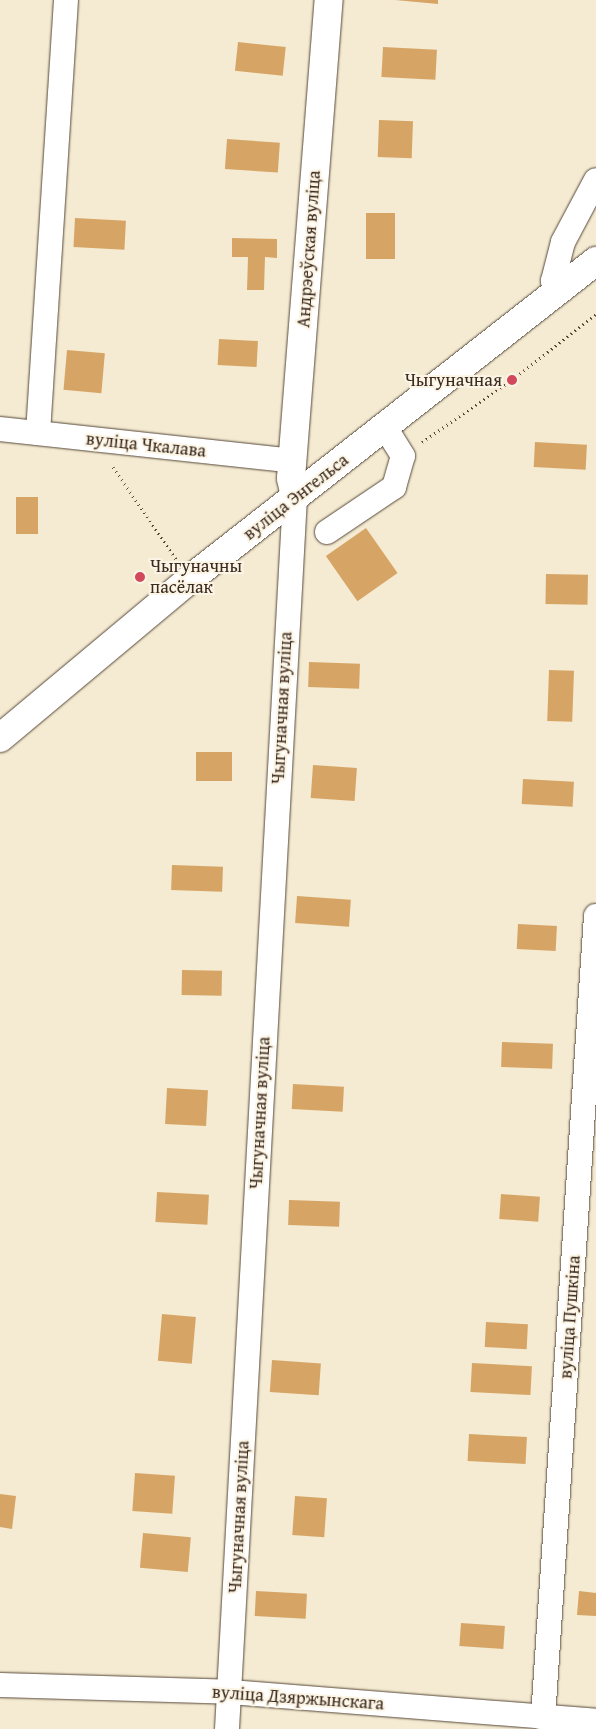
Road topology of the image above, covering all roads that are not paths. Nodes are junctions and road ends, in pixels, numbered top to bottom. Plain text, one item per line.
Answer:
1 (66, 0) edge
2 (329, 0) edge
3 (596, 180) edge
4 (596, 262) edge
5 (557, 292) junction
6 (385, 427) junction
7 (0, 429) edge
8 (38, 433) junction
9 (293, 461) junction
10 (295, 497) junction
11 (328, 532) dead end
12 (0, 738) edge
13 (596, 916) edge
14 (0, 1685) edge
15 (230, 1692) junction
16 (543, 1718) junction
17 (596, 1721) edge
18 (503, 1722) edge
19 (228, 1729) edge

1 - 8 street
2 - 9 main road, Андрэеўская вуліца
3 - 5 street
4 - 5 main road, вуліца Энгельса
5 - 6 main road, вуліца Энгельса
6 - 10 main road, вуліца Энгельса
6 - 11 street
7 - 8 street, вуліца Чкалава
8 - 9 street, вуліца Чкалава
9 - 10 main road, Андрэеўская вуліца
10 - 12 main road, вуліца Энгельса
10 - 15 street, Чыгуначная вуліца
13 - 16 street, вуліца Пушкіна
14 - 15 street, вуліца Дзяржынскага
15 - 18 street, вуліца Дзяржынскага
15 - 19 street, Чыгуначная вуліца
16 - 17 street, вуліца Дзяржынскага
16 - 18 street, вуліца Дзяржынскага

